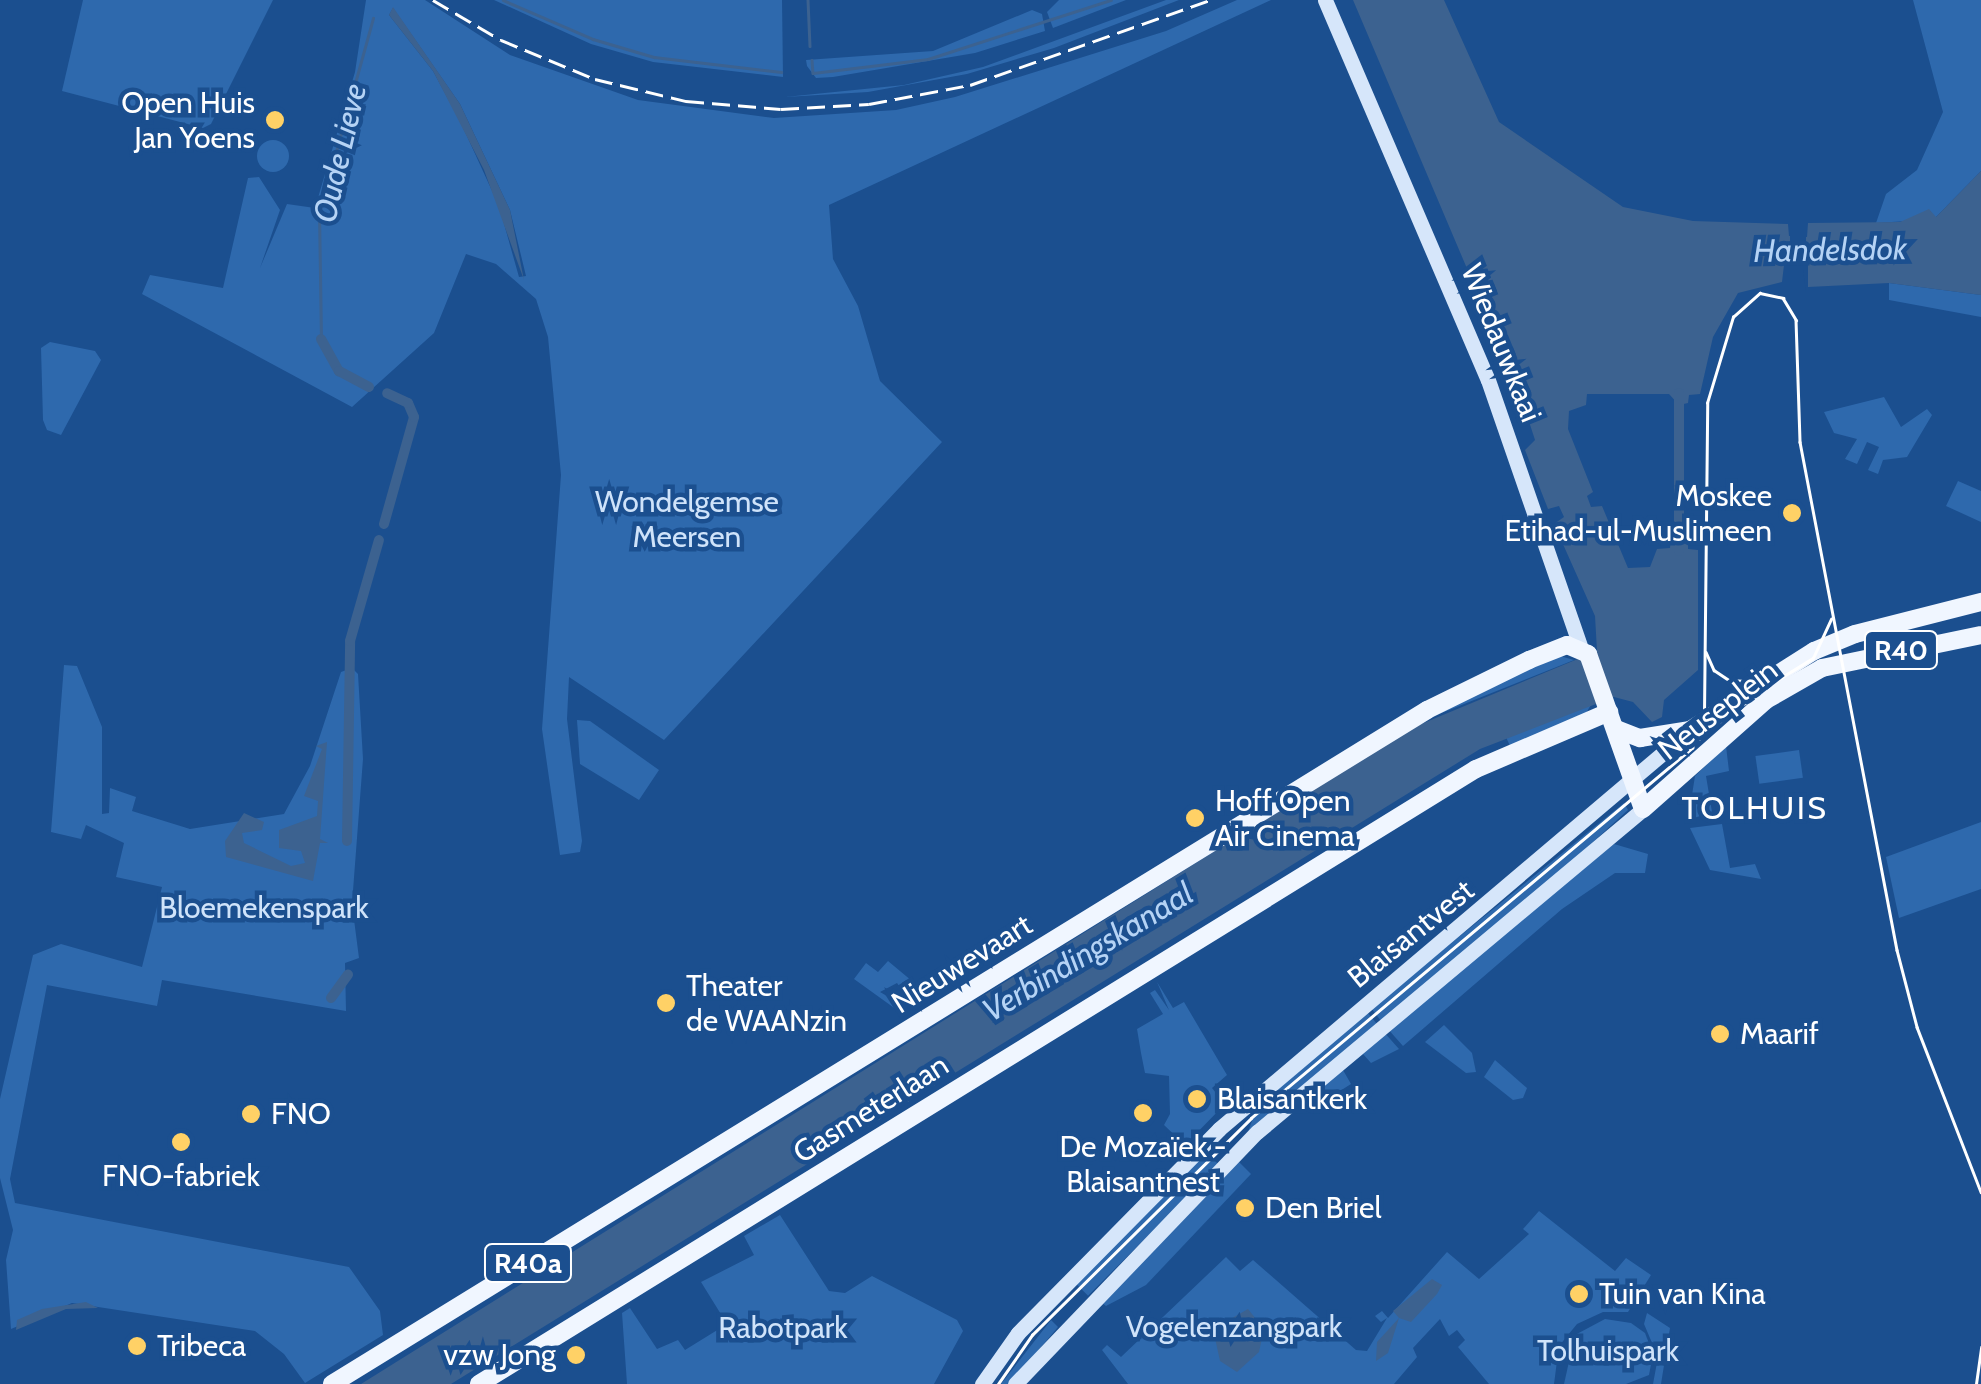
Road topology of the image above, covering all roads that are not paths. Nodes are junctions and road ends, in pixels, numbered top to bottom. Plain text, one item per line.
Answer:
1 (1325, 0) edge
2 (1981, 602) edge
3 (1981, 635) edge
4 (1584, 650) junction
5 (1610, 714) junction
6 (1690, 730) junction
7 (1637, 780) junction
8 (1648, 804) junction
9 (1216, 1126) junction
10 (1240, 1151) junction
11 (1054, 1296) junction
12 (1074, 1318) junction
13 (332, 1384) edge
14 (479, 1384) edge
15 (982, 1384) edge
16 (1015, 1384) edge

1 - 4 main road, Wiedauwkaai
2 - 6 main road, Neuseplein / R40
3 - 8 main road, Neuseplein / R40
4 - 5 main road, Wiedauwkaai
4 - 13 main road, Nieuwevaart / R40a
5 - 6 main road, Neuseplein
5 - 7 main road, Neuseplein
5 - 14 main road, Gasmeterlaan
6 - 7 main road, Neuseplein / R40
7 - 8 main road, Neuseplein
7 - 9 main road, Blaisantvest
8 - 10 main road, Blaisantvest
9 - 10 main road
9 - 11 main road, Blaisantvest
10 - 12 main road, Blaisantvest
11 - 12 main road
11 - 15 main road, Blaisantvest
12 - 16 main road, Blaisantvest

